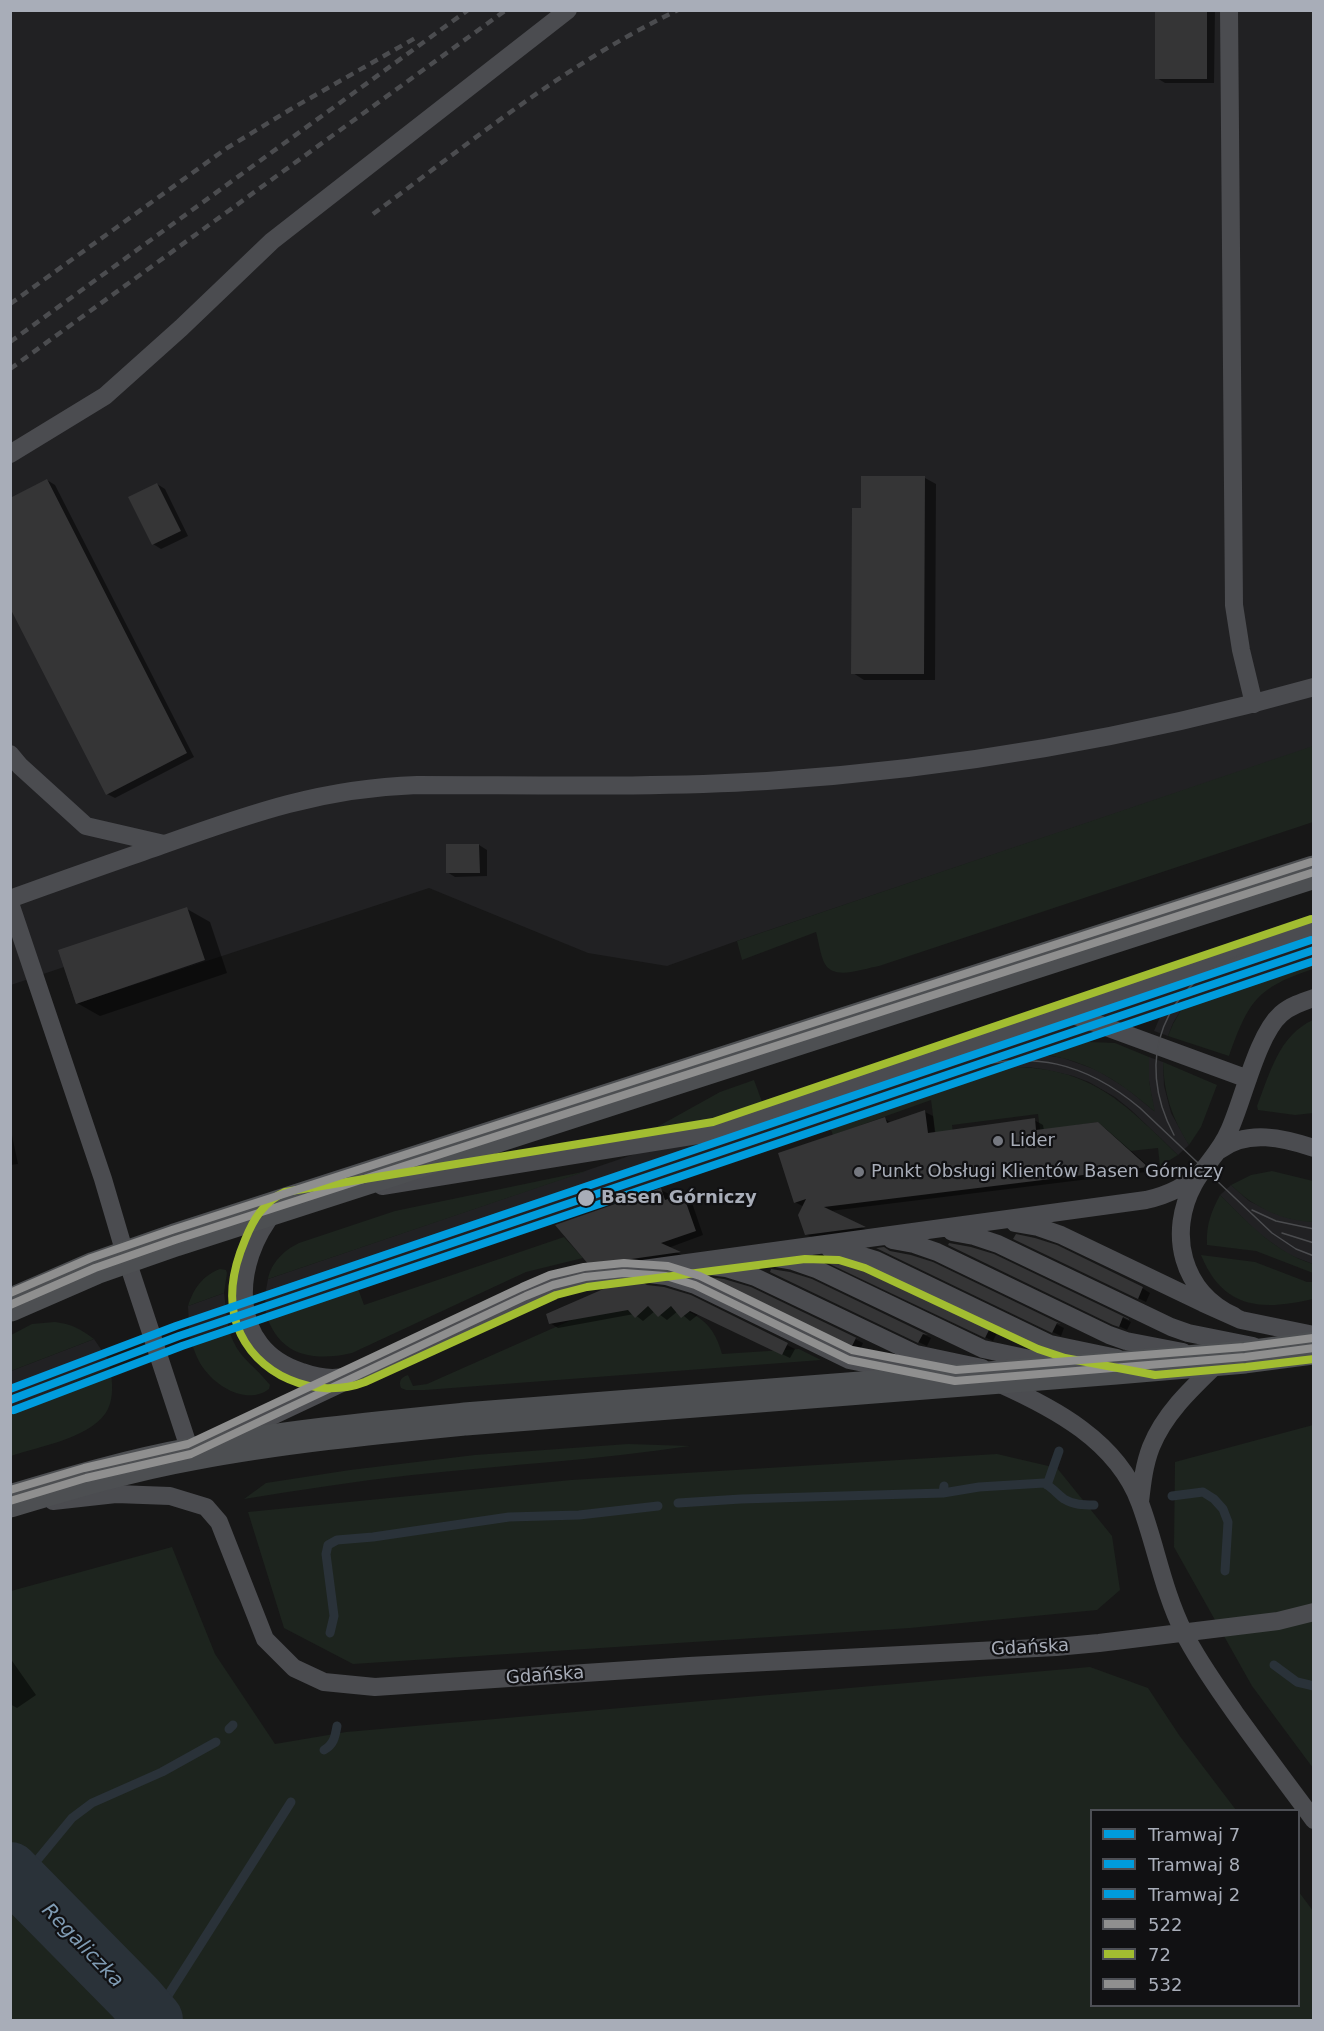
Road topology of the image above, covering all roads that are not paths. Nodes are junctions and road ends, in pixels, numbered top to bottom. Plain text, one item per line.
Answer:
1 (568, 10) edge
2 (1229, 10) edge
3 (10, 454) edge
4 (1314, 687) edge
5 (1254, 704) junction
6 (10, 754) edge
7 (164, 844) junction
8 (1314, 872) edge
9 (10, 899) edge
10 (10, 903) edge
11 (1314, 929) edge
12 (1314, 998) edge
13 (1068, 1013) junction
14 (1248, 1079) junction
15 (1314, 1148) edge
16 (1220, 1150) junction
17 (1204, 1170) junction
18 (281, 1205) junction
19 (981, 1223) junction
20 (918, 1231) junction
21 (857, 1240) junction
22 (795, 1248) junction
23 (736, 1256) junction
24 (126, 1257) junction
25 (675, 1265) junction
26 (615, 1273) junction
27 (10, 1305) edge
28 (1234, 1316) junction
29 (1314, 1335) edge
30 (1299, 1350) edge
31 (1221, 1359) junction
32 (1155, 1365) junction
33 (366, 1370) junction
34 (1089, 1370) junction
35 (1021, 1376) junction
36 (988, 1378) junction
37 (955, 1381) junction
38 (191, 1454) junction
39 (10, 1501) edge
40 (1140, 1502) junction
41 (10, 1506) edge
42 (1314, 1612) edge
43 (1184, 1633) junction
44 (1314, 1820) edge

1 - 3 lane
2 - 5 lane
4 - 5 lane
5 - 7 lane
6 - 7 lane
7 - 9 lane
8 - 18 main road
10 - 24 lane
11 - 13 lane
12 - 14 lane
13 - 14 lane
13 - 18 lane
14 - 16 lane
15 - 16 lane
16 - 17 lane
17 - 19 lane
17 - 28 lane
18 - 24 main road
18 - 33 lane
19 - 20 lane
19 - 28 lane
20 - 21 lane
20 - 30 lane
21 - 22 lane
21 - 31 lane
22 - 23 lane
22 - 32 lane
23 - 25 lane
23 - 34 lane
24 - 27 main road
24 - 38 lane
25 - 26 lane
25 - 35 lane
26 - 33 lane
26 - 37 lane
28 - 29 lane
30 - 31 main road
31 - 32 main road
31 - 40 lane
32 - 34 main road
33 - 38 lane
34 - 35 main road
35 - 36 main road
36 - 37 main road
36 - 40 lane
37 - 38 main road
38 - 39 main road
40 - 43 lane
41 - 43 lane, Gdańska
42 - 43 lane, Gdańska
43 - 44 lane

